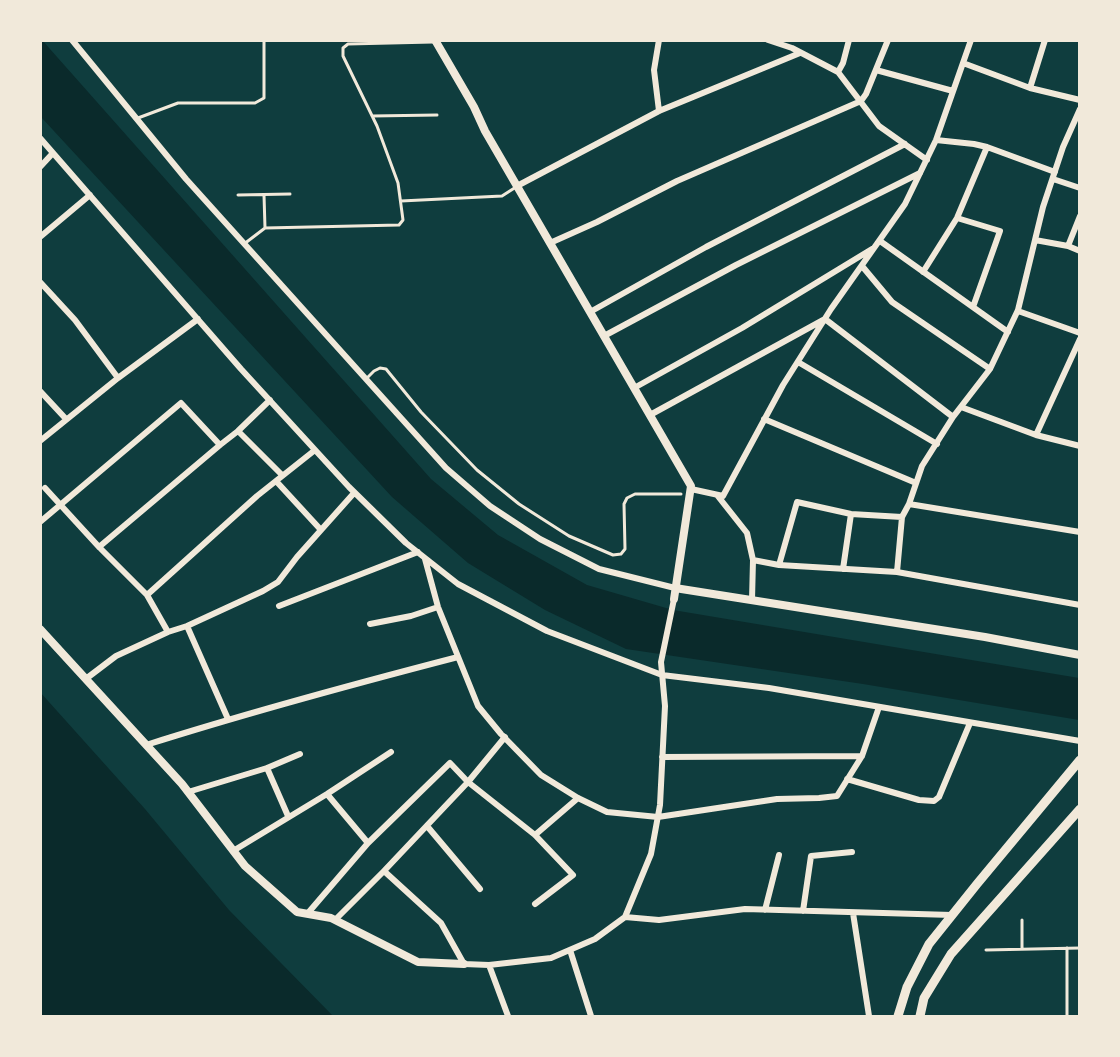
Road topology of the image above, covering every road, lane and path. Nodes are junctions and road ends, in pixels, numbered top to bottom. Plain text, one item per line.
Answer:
1 (72, 40) edge
2 (264, 40) edge
3 (659, 40) edge
4 (768, 40) edge
5 (794, 40) edge
6 (849, 40) edge
7 (888, 40) edge
8 (971, 40) edge
9 (1045, 40) edge
10 (435, 41) edge
11 (792, 48) junction
12 (800, 53) junction
13 (963, 63) junction
14 (876, 70) junction
15 (838, 72) junction
16 (1030, 88) junction
17 (953, 92) junction
18 (1080, 100) edge
19 (861, 101) junction
20 (1080, 109) edge
21 (659, 111) junction
22 (437, 115) dead end
23 (372, 116) junction
24 (136, 118) junction
25 (1077, 120) edge
26 (40, 138) edge
27 (936, 140) junction
28 (905, 144) junction
29 (987, 147) junction
30 (53, 153) junction
31 (927, 160) junction
32 (40, 167) edge
33 (921, 173) junction
34 (1054, 176) junction
35 (517, 186) junction
36 (1080, 188) edge
37 (290, 194) dead end
38 (90, 195) junction
39 (238, 195) dead end
40 (264, 195) junction
41 (401, 201) junction
42 (1080, 216) edge
43 (957, 218) junction
44 (265, 228) junction
45 (40, 237) edge
46 (1035, 240) junction
47 (880, 241) junction
48 (550, 243) junction
49 (244, 244) junction
50 (1068, 246) junction
51 (875, 247) junction
52 (1080, 251) edge
53 (862, 266) junction
54 (924, 272) junction
55 (40, 282) edge
56 (973, 307) junction
57 (1018, 311) junction
58 (590, 312) junction
59 (198, 319) junction
60 (825, 319) junction
61 (1008, 332) junction
62 (1080, 333) edge
63 (604, 336) junction
64 (1080, 339) edge
65 (798, 362) junction
66 (990, 369) junction
67 (118, 378) junction
68 (366, 379) junction
69 (634, 388) junction
70 (40, 391) edge
71 (270, 400) junction
72 (961, 407) junction
73 (650, 415) junction
74 (954, 417) junction
75 (66, 419) junction
76 (764, 419) junction
77 (238, 431) junction
78 (1036, 435) junction
79 (40, 441) edge
80 (937, 444) junction
81 (220, 445) junction
82 (1080, 446) edge
83 (315, 450) junction
84 (282, 475) junction
85 (276, 481) junction
86 (916, 483) junction
87 (45, 488) dead end
88 (691, 489) junction
89 (354, 493) junction
90 (681, 494) dead end
91 (717, 494) junction
92 (60, 504) junction
93 (909, 504) junction
94 (852, 514) junction
95 (902, 517) junction
96 (40, 522) edge
97 (321, 530) junction
98 (1080, 532) edge
99 (99, 547) junction
100 (418, 552) junction
101 (425, 558) junction
102 (753, 560) junction
103 (779, 565) junction
104 (843, 570) junction
105 (897, 572) junction
106 (675, 588) junction
107 (147, 595) junction
108 (674, 599) joint
109 (752, 600) junction
110 (1080, 605) edge
111 (279, 606) dead end
112 (438, 607) junction
113 (370, 624) dead end
114 (187, 626) junction
115 (40, 629) edge
116 (168, 632) junction
117 (1080, 656) edge
118 (458, 657) junction
119 (662, 675) junction
120 (87, 678) junction
121 (879, 707) junction
122 (228, 719) junction
123 (970, 723) junction
124 (505, 737) junction
125 (1080, 741) edge
126 (147, 745) junction
127 (391, 752) dead end
128 (300, 754) dead end
129 (862, 756) junction
130 (662, 757) junction
131 (1080, 760) edge
132 (267, 768) junction
133 (847, 779) junction
134 (468, 782) junction
135 (188, 792) junction
136 (327, 794) junction
137 (578, 798) junction
138 (1080, 809) edge
139 (288, 816) junction
140 (1080, 816) edge
141 (658, 817) junction
142 (427, 826) junction
143 (1061, 830) junction
144 (535, 835) junction
145 (368, 843) junction
146 (233, 851) junction
147 (852, 852) dead end
148 (780, 855) dead end
149 (384, 871) junction
150 (480, 889) dead end
151 (535, 904) dead end
152 (765, 910) junction
153 (803, 911) junction
154 (308, 914) junction
155 (853, 914) junction
156 (952, 915) junction
157 (625, 917) junction
158 (335, 920) junction
159 (1022, 920) dead end
160 (1067, 948) junction
161 (1080, 948) edge
162 (1022, 949) junction
163 (570, 950) junction
164 (986, 950) dead end
165 (464, 964) junction
166 (489, 966) junction
167 (508, 1017) edge
168 (591, 1017) edge
169 (869, 1017) edge
170 (898, 1017) edge
171 (920, 1017) edge
172 (1067, 1017) edge

1 - 24 street
2 - 24 lane
3 - 21 street
4 - 11 street
5 - 11 street
6 - 15 street
7 - 14 street
8 - 13 street
9 - 16 street
10 - 23 lane
10 - 35 main road
11 - 12 street
12 - 15 street
12 - 21 street
13 - 16 street
13 - 17 street
14 - 17 street
14 - 19 street
15 - 19 street
16 - 18 street
17 - 27 street
19 - 28 street
19 - 48 street
20 - 25 street
21 - 35 street
22 - 23 lane
23 - 41 lane
24 - 49 street
25 - 34 street
26 - 30 street
27 - 29 street
27 - 31 street
28 - 31 street
28 - 58 street
29 - 34 street
29 - 43 street
30 - 32 street
30 - 38 street
31 - 33 street
33 - 47 street
33 - 63 street
34 - 36 street
34 - 46 street
35 - 41 lane
35 - 48 main road
37 - 40 lane
38 - 45 street
38 - 59 street
39 - 40 lane
40 - 44 lane
41 - 44 lane
42 - 50 street
43 - 54 street
43 - 56 street
44 - 49 lane
46 - 50 street
46 - 57 street
47 - 51 street
47 - 54 street
48 - 58 main road
49 - 68 street
50 - 52 street
51 - 53 street
51 - 69 street
53 - 60 street
53 - 66 street
54 - 56 street
55 - 67 street
56 - 61 street
57 - 61 street
57 - 62 street
58 - 63 main road
59 - 67 street
59 - 71 street
60 - 65 street
60 - 73 street
60 - 74 street
61 - 66 street
63 - 69 main road
64 - 78 street
65 - 76 street
65 - 80 street
66 - 72 street
67 - 75 street
68 - 90 lane
68 - 106 street
69 - 73 main road
70 - 75 street
71 - 77 street
71 - 83 street
72 - 74 street
72 - 78 street
73 - 88 main road
74 - 80 street
75 - 79 street
76 - 86 street
76 - 91 street
77 - 81 street
77 - 84 street
78 - 82 street
80 - 86 street
81 - 92 street
81 - 99 street
83 - 84 street
83 - 89 street
84 - 85 street
85 - 97 street
85 - 107 street
86 - 93 street
87 - 92 street
88 - 91 street
88 - 106 main road
89 - 97 street
89 - 100 street
91 - 102 street
92 - 96 street
92 - 99 street
93 - 95 street
93 - 98 street
94 - 95 street
94 - 103 street
94 - 104 street
95 - 105 street
97 - 114 street
99 - 107 street
100 - 101 street
100 - 111 street
101 - 112 street
101 - 119 street
102 - 103 street
102 - 109 street
103 - 104 street
104 - 105 street
105 - 110 street
106 - 108 main road
106 - 109 main road
107 - 116 street
108 - 119 street
109 - 117 main road
112 - 113 street
112 - 118 street
114 - 116 street
114 - 122 street
115 - 120 street
116 - 120 street
118 - 122 street
118 - 124 street
119 - 121 street
119 - 130 street
120 - 126 street
121 - 123 street
121 - 129 street
122 - 126 street
123 - 125 street
123 - 133 street
124 - 134 street
124 - 137 street
126 - 135 street
127 - 136 street
128 - 132 street
129 - 130 street
129 - 133 street
130 - 141 street
131 - 156 main road
132 - 135 street
132 - 139 street
133 - 141 street
134 - 142 street
134 - 144 street
134 - 145 street
135 - 146 street
136 - 139 street
136 - 145 street
137 - 141 street
137 - 144 street
138 - 143 main road
139 - 146 street
140 - 143 main road
141 - 157 street
142 - 149 street
142 - 150 street
143 - 171 main road
144 - 151 street
145 - 154 street
146 - 154 street
147 - 153 street
148 - 152 street
149 - 158 street
149 - 165 street
152 - 153 street
152 - 157 street
153 - 155 street
154 - 158 street
155 - 156 street
155 - 169 street
156 - 170 main road
157 - 163 street
158 - 165 street
159 - 162 lane
160 - 161 lane
160 - 162 lane
160 - 172 lane
162 - 164 lane
163 - 166 street
163 - 168 street
165 - 166 street
166 - 167 street

